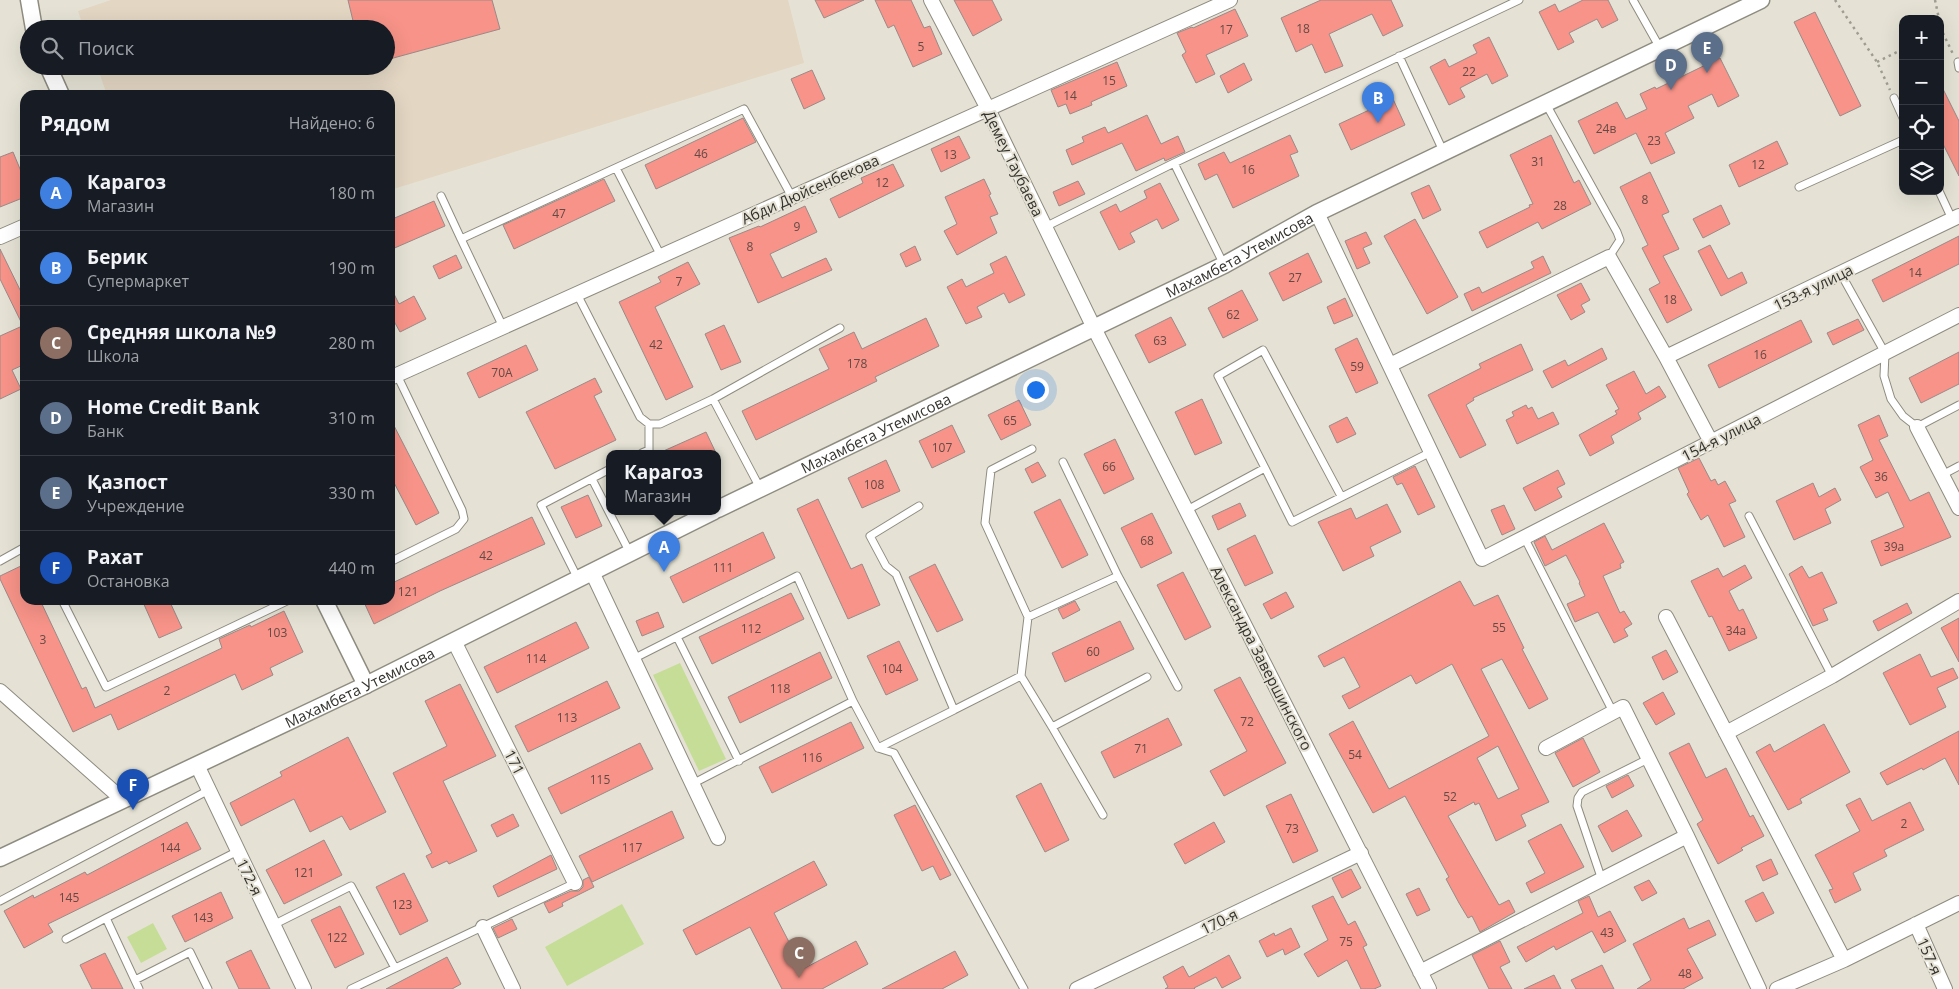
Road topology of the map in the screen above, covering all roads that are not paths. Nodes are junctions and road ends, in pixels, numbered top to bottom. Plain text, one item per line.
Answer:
1 (29, 0) edge
2 (931, 0) edge
3 (1230, 0) edge
4 (1519, 0) edge
5 (1633, 0) edge
6 (1761, 0) edge
7 (32, 20) edge
8 (1660, 49) junction
9 (1399, 56) junction
10 (52, 75) edge
11 (59, 90) edge
12 (1894, 98) road end
13 (1546, 104) junction
14 (988, 109) junction
15 (1899, 109) edge
16 (1899, 142) edge
17 (1444, 154) junction
18 (1174, 163) junction
19 (616, 168) junction
20 (1799, 187) dead end
21 (1942, 195) edge
22 (441, 196) dead end
23 (792, 197) junction
24 (1317, 213) junction
25 (1956, 217) edge
26 (1045, 227) junction
27 (20, 228) edge
28 (0, 237) edge
29 (461, 239) junction
30 (661, 256) junction
31 (1609, 257) junction
32 (1224, 265) junction
33 (1840, 274) junction
34 (577, 294) junction
35 (1959, 315) edge
36 (503, 327) junction
37 (840, 328) dead end
38 (1094, 328) junction
39 (1885, 353) junction
40 (1666, 358) junction
41 (1390, 365) junction
42 (395, 375) edge
43 (395, 380) edge
44 (713, 399) junction
45 (1959, 405) edge
46 (649, 424) junction
47 (1918, 427) junction
48 (1711, 442) junction
49 (1032, 449) dead end
50 (649, 450) edge
51 (1431, 452) junction
52 (1063, 462) dead end
53 (1959, 466) edge
54 (1265, 468) junction
55 (606, 471) edge
56 (1942, 475) junction
57 (592, 479) junction
58 (760, 488) junction
59 (1341, 496) junction
60 (606, 506) edge
61 (919, 506) dead end
62 (721, 508) edge
63 (1959, 508) edge
64 (1187, 510) junction
65 (610, 515) edge
66 (706, 515) edge
67 (1749, 516) dead end
68 (1524, 537) junction
69 (20, 550) edge
70 (630, 553) junction
71 (395, 560) edge
72 (0, 561) edge
73 (585, 575) junction
74 (1118, 576) junction
75 (1959, 601) edge
76 (65, 605) edge
77 (278, 605) edge
78 (326, 605) edge
79 (1028, 617) junction
80 (1666, 617) dead end
81 (677, 637) junction
82 (454, 641) junction
83 (633, 659) junction
84 (1021, 676) junction
85 (1832, 676) junction
86 (1147, 677) dead end
87 (366, 685) junction
88 (1178, 687) dead end
89 (0, 691) edge
90 (853, 701) junction
91 (954, 710) junction
92 (1613, 712) junction
93 (1052, 727) junction
94 (1726, 733) junction
95 (878, 748) junction
96 (1546, 748) dead end
97 (1648, 759) junction
98 (739, 761) junction
99 (197, 765) junction
100 (692, 784) junction
101 (209, 790) junction
102 (123, 800) junction
103 (1103, 815) dead end
104 (1687, 836) junction
105 (718, 838) dead end
106 (238, 851) junction
107 (1361, 853) junction
108 (0, 858) edge
109 (1602, 880) junction
110 (576, 882) joint
111 (0, 901) edge
112 (1959, 903) edge
113 (106, 918) junction
114 (1916, 924) junction
115 (274, 925) junction
116 (483, 927) junction
117 (66, 939) dead end
118 (1844, 960) junction
119 (395, 968) junction
120 (1420, 972) junction
121 (135, 980) junction
122 (509, 988) edge
123 (139, 989) edge
124 (208, 989) edge
125 (304, 989) edge
126 (351, 989) edge
127 (1024, 989) edge
128 (1077, 989) edge
129 (1429, 989) edge
130 (1758, 989) edge
131 (1777, 989) edge
132 (1945, 989) edge

1 - 7 street
2 - 14 street, Демеу Таубаева
3 - 14 street, Абди Дюйсенбекова
4 - 9 lane
5 - 8 lane
6 - 8 street, Махамбета Утемисова
8 - 13 street, Махамбета Утемисова
9 - 17 lane
9 - 18 lane
10 - 11 street
12 - 15 lane
13 - 17 street, Махамбета Утемисова
13 - 31 lane
14 - 23 street, Абди Дюйсенбекова
14 - 26 street, Демеу Таубаева
16 - 20 lane
17 - 24 street, Махамбета Утемисова
18 - 26 lane
18 - 32 lane
19 - 23 lane
19 - 29 lane
19 - 30 lane
21 - 25 lane
22 - 29 lane
23 - 30 street, Абди Дюйсенбекова
24 - 32 street, Махамбета Утемисова
24 - 41 street
25 - 33 street, 153-я улица
26 - 38 street, Демеу Таубаева
27 - 28 street
29 - 36 lane
30 - 34 street, Абди Дюйсенбекова
31 - 40 street
31 - 41 street
32 - 38 street, Махамбета Утемисова
33 - 39 lane
33 - 40 street, 153-я улица
34 - 36 street, Абди Дюйсенбекова
34 - 46 lane
35 - 39 street, 154-я улица
36 - 42 street, Абди Дюйсенбекова
37 - 44 lane
38 - 58 street, Махамбета Утемисова
38 - 64 street, Александра Завершинского
39 - 47 lane
39 - 48 street, 154-я улица
40 - 48 street
41 - 51 street
43 - 71 lane
44 - 46 lane
44 - 58 lane
45 - 47 lane
46 - 50 lane
47 - 56 street
48 - 68 street, 154-я улица
49 - 79 lane
51 - 59 lane
51 - 68 street, 154-я улица
52 - 74 lane
53 - 56 lane
54 - 59 lane
54 - 59 lane
54 - 64 lane
55 - 57 lane
56 - 63 street
57 - 60 lane
57 - 73 lane
58 - 62 street, Махамбета Утемисова
61 - 91 lane
64 - 107 street, Александра Завершинского
65 - 70 lane
66 - 70 street, Махамбета Утемисова
67 - 85 lane
68 - 92 lane
69 - 72 lane
70 - 73 street, Махамбета Утемисова
73 - 82 street, Махамбета Утемисова
73 - 83 street
74 - 79 lane
74 - 88 lane
75 - 85 street
76 - 77 lane
78 - 87 street
79 - 84 lane
80 - 94 street
81 - 83 lane
81 - 90 lane
81 - 98 lane
82 - 87 street, Махамбета Утемисова
82 - 110 street, 171
83 - 100 street
84 - 91 lane
84 - 93 lane
85 - 94 street
86 - 93 lane
87 - 99 street, Махамбета Утемисова
89 - 102 street
90 - 95 lane
90 - 98 lane
91 - 95 lane
92 - 96 street
92 - 97 street
93 - 103 lane
94 - 118 street
95 - 127 lane
97 - 104 street
97 - 109 lane
98 - 100 lane
99 - 101 street, 172-я
99 - 102 street, Махамбета Утемисова
100 - 105 street
101 - 106 street, 172-я
101 - 111 lane
102 - 108 street, Махамбета Утемисова
104 - 109 street
104 - 130 street
106 - 113 lane
106 - 115 street, 172-я
107 - 120 street, Александра Завершинского
107 - 128 street, 170-я
109 - 120 street
110 - 116 lane
112 - 114 street
113 - 117 lane
113 - 121 lane
114 - 118 street
114 - 132 street, 157-я
115 - 119 lane
115 - 125 street, 172-я
116 - 119 lane
116 - 122 street
118 - 131 street
119 - 126 lane
120 - 129 street, Александра Завершинского
121 - 123 lane
121 - 124 lane

